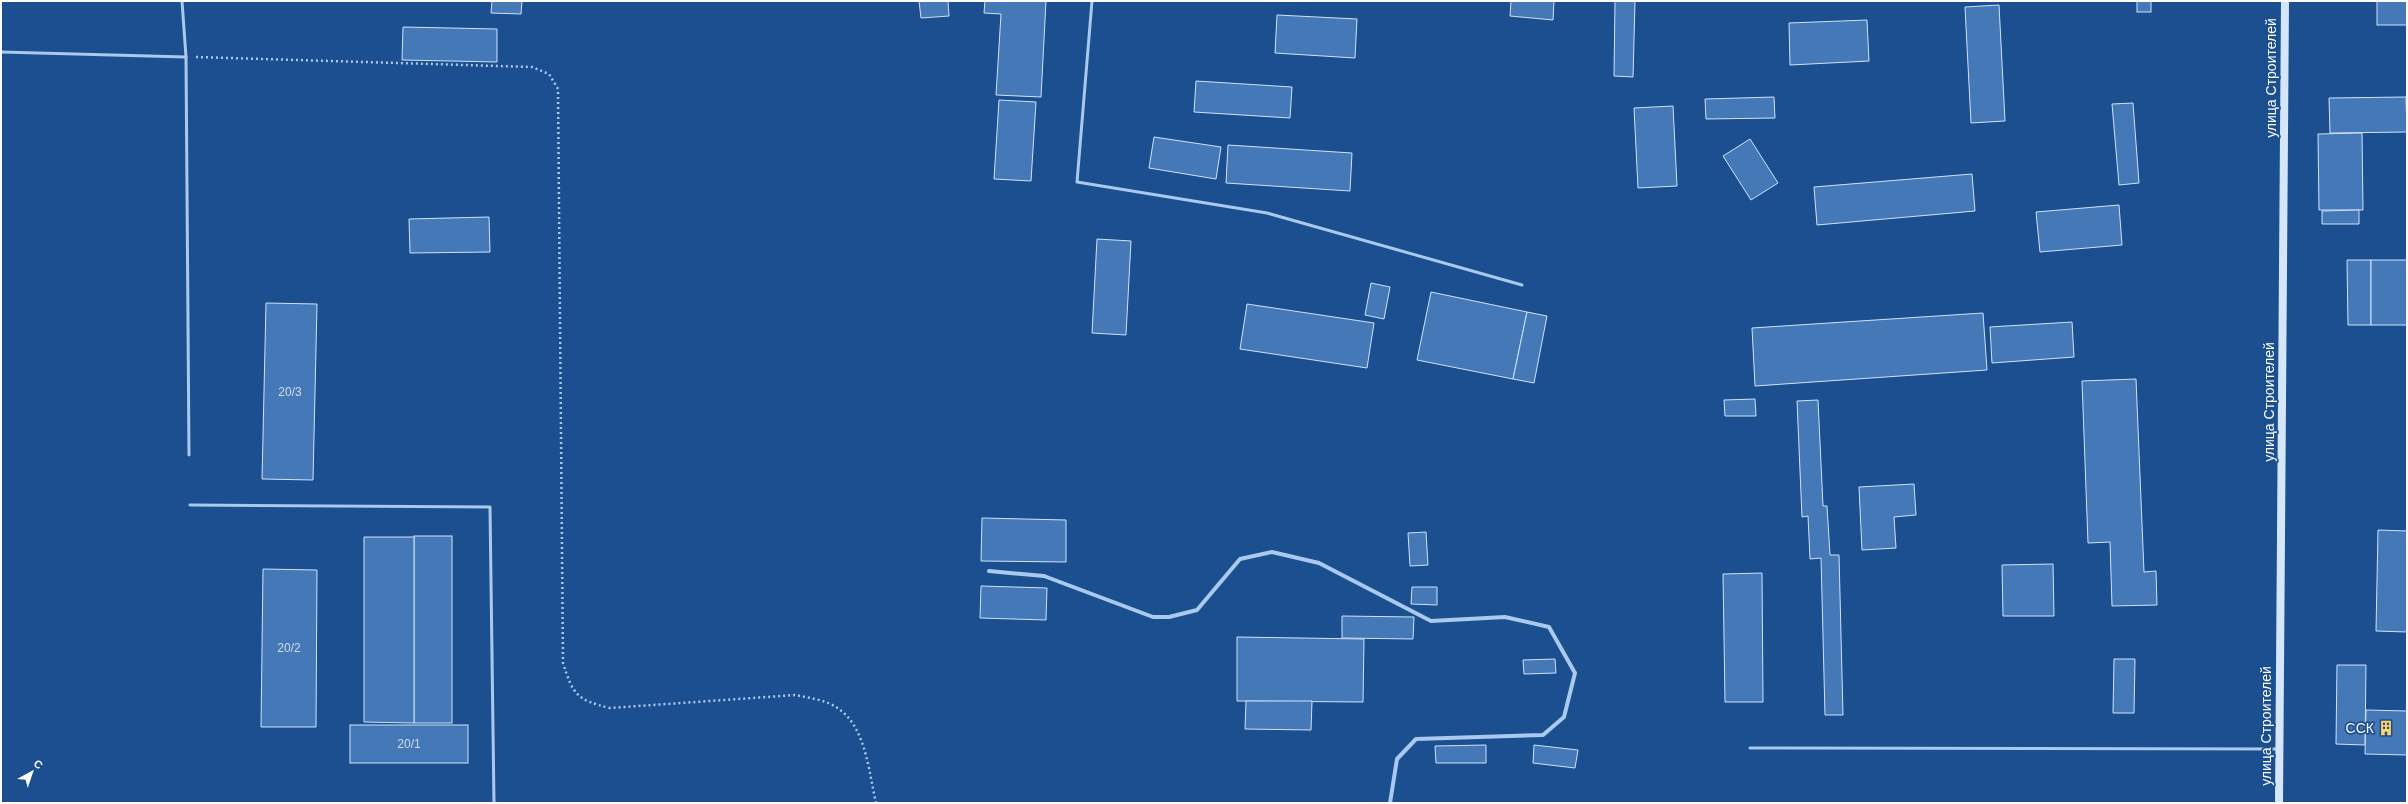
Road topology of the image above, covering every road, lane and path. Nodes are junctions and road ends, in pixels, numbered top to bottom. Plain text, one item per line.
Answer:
1 (182, 1) edge
2 (1092, 1) edge
3 (2285, 1) edge
4 (1, 52) edge
5 (186, 57) junction
6 (1522, 285) dead end
7 (189, 455) dead end
8 (190, 505) dead end
9 (989, 571) dead end
10 (1750, 748) dead end
11 (2279, 749) junction
12 (494, 803) edge
13 (876, 803) edge
14 (1390, 803) edge
15 (2279, 803) edge

1 - 5 lane
2 - 6 lane
3 - 11 main road, улица Строителей
4 - 5 lane
5 - 7 lane
5 - 13 path
8 - 12 lane
9 - 14 street
10 - 11 lane
11 - 15 main road, улица Строителей

